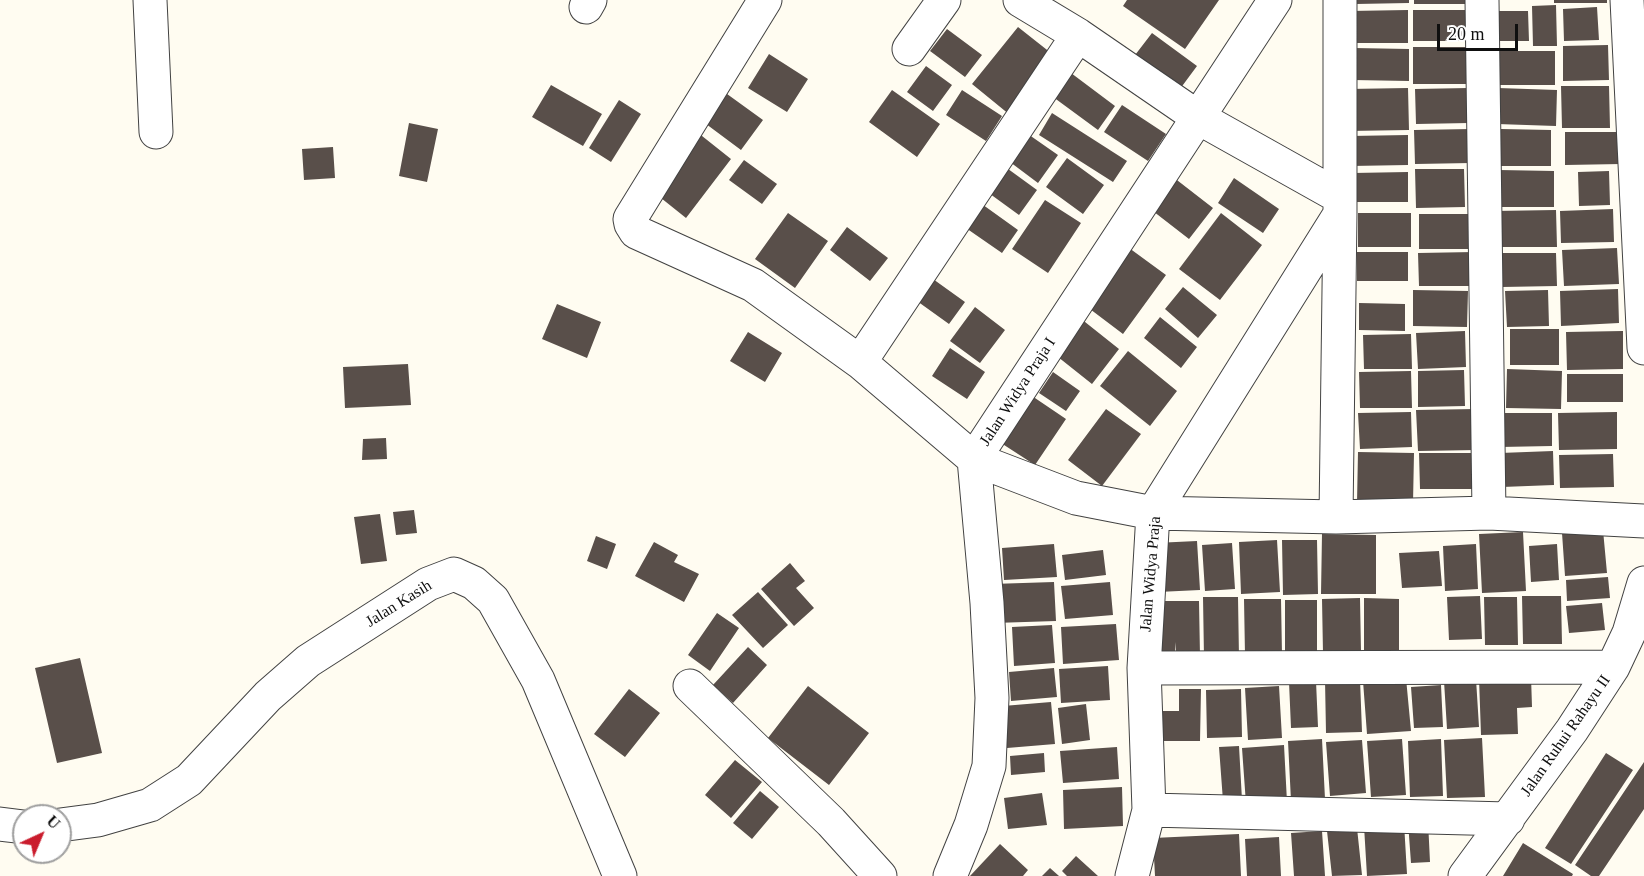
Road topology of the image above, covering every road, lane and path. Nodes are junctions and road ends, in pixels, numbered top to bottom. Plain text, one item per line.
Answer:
1 (150, 0) edge
2 (765, 0) edge
3 (944, 0) edge
4 (1020, 0) edge
5 (1275, 0) edge
6 (1340, 0) edge
7 (1482, 0) edge
8 (1627, 0) edge
9 (1078, 35) junction
10 (909, 49) dead end
11 (1199, 118) junction
12 (156, 132) dead end
13 (1340, 205) junction
14 (1644, 348) edge
15 (860, 362) junction
16 (974, 459) junction
17 (1154, 513) junction
18 (1489, 513) junction
19 (1336, 517) junction
20 (1644, 521) edge
21 (1644, 584) edge
22 (1613, 667) junction
23 (1144, 668) junction
24 (690, 686) dead end
25 (1149, 810) junction
26 (1508, 819) junction
27 (72, 823) edge
28 (620, 876) edge
29 (880, 876) edge
30 (950, 876) edge
31 (1132, 876) edge
32 (1465, 876) edge

1 - 12 street
2 - 15 street
3 - 10 street
4 - 9 street
5 - 11 street, Jalan Widya Praja I
6 - 13 street
7 - 18 street
8 - 14 street
9 - 11 street
9 - 15 street
11 - 13 street
11 - 16 street, Jalan Widya Praja I
13 - 17 street, Jalan Widya Praja
13 - 19 street
15 - 16 street
16 - 17 street
16 - 30 street, Jalan Widya Praja I
17 - 19 street
17 - 23 street, Jalan Widya Praja
18 - 19 street
18 - 20 street
21 - 22 street, Jalan Ruhui Rahayu II
22 - 23 street
22 - 26 street, Jalan Ruhui Rahayu II
23 - 25 street, Jalan Widya Praja
24 - 29 street
25 - 26 street
25 - 31 street, Jalan Widya Praja
26 - 32 street, Jalan Ruhui Rahayu II
27 - 28 street, Jalan Kasih

